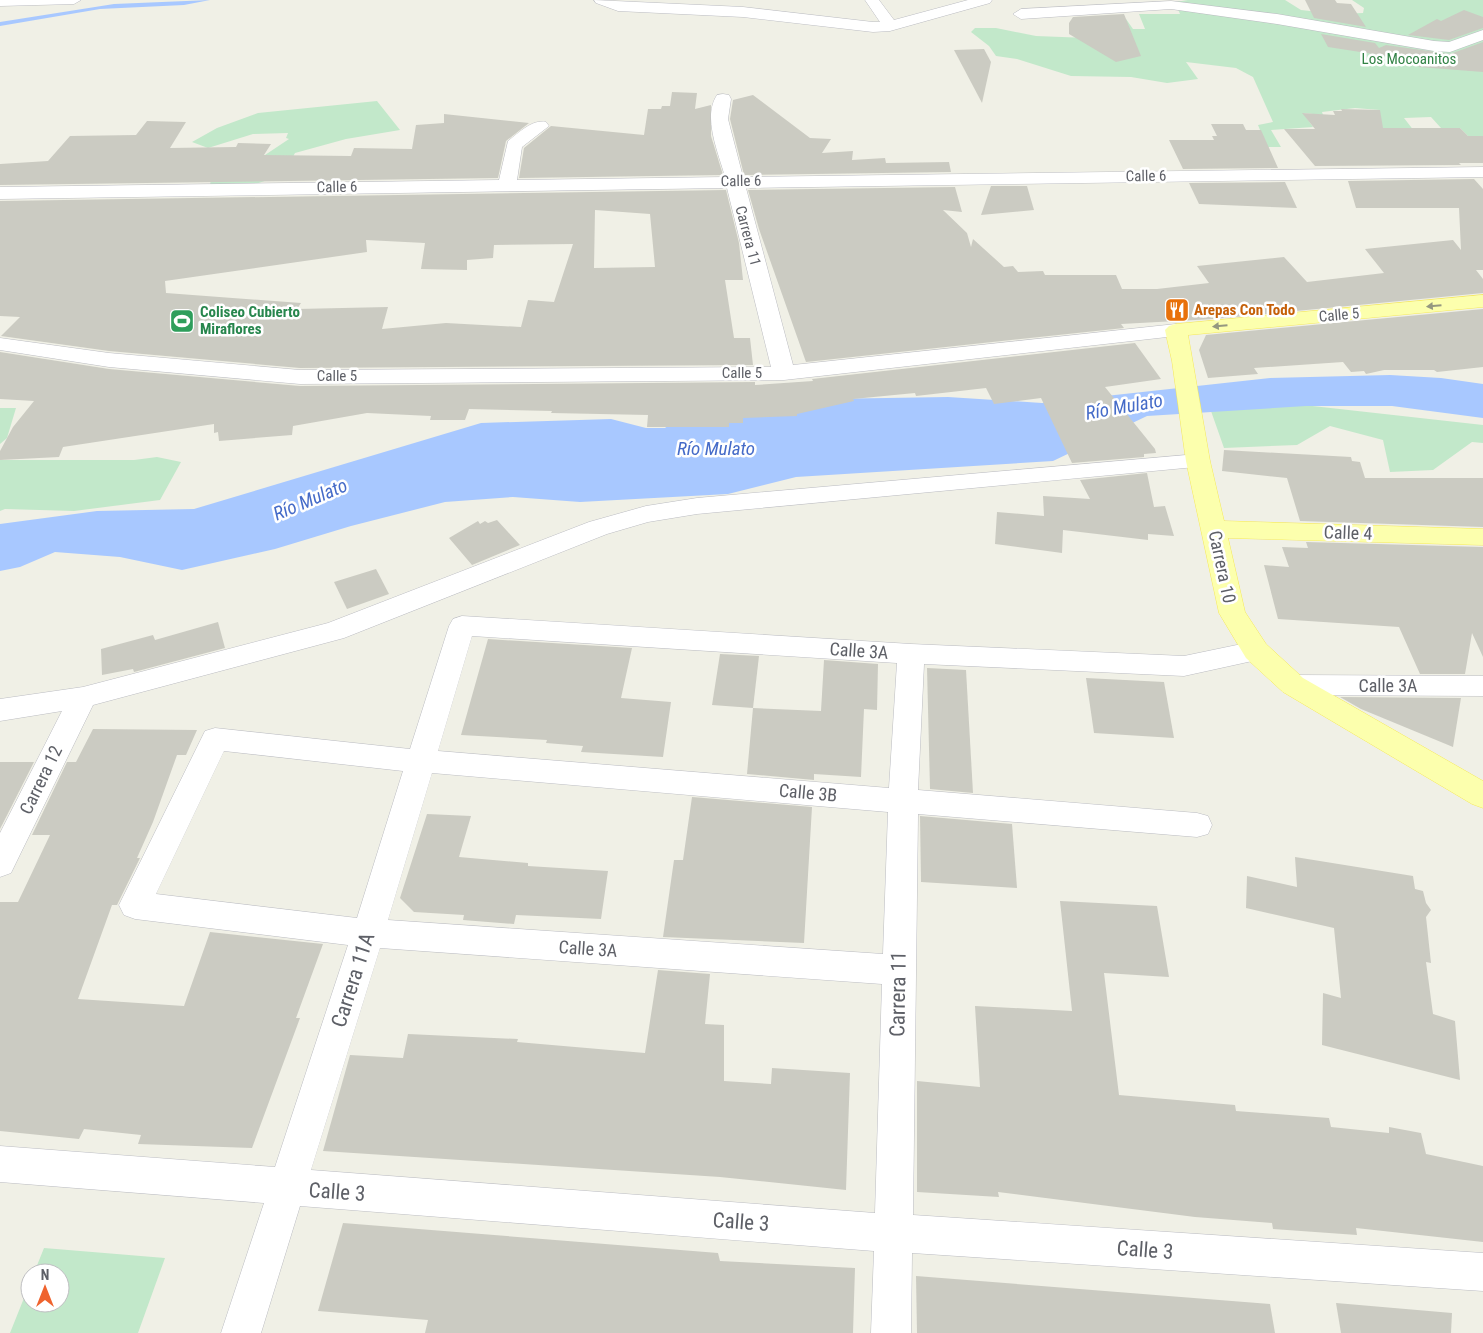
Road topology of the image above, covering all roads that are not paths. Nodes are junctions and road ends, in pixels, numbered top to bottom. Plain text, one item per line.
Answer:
1 (74, 0) edge
2 (602, 0) edge
3 (872, 0) edge
4 (986, 0) edge
5 (1098, 0) edge
6 (0, 2) edge
7 (1167, 2) edge
8 (1021, 14) dead end
9 (890, 26) junction
10 (1483, 35) edge
11 (723, 99) dead end
12 (540, 126) dead end
13 (1483, 172) edge
14 (734, 181) junction
15 (507, 184) junction
16 (0, 193) edge
17 (1483, 301) edge
18 (1176, 330) junction
19 (0, 344) edge
20 (784, 373) junction
21 (1198, 461) junction
22 (1213, 529) junction
23 (1483, 537) edge
24 (462, 626) joint
25 (1256, 651) junction
26 (911, 654) junction
27 (1293, 685) junction
28 (1483, 686) edge
29 (82, 697) junction
30 (0, 710) edge
31 (419, 761) junction
32 (1483, 796) edge
33 (902, 800) junction
34 (1197, 824) dead end
35 (0, 864) edge
36 (368, 933) junction
37 (899, 970) junction
38 (0, 1164) edge
39 (285, 1188) junction
40 (892, 1233) junction
41 (1483, 1272) edge
42 (240, 1333) edge
43 (891, 1333) edge

1 - 6 street
2 - 9 street
3 - 9 street
4 - 9 street
5 - 7 street
7 - 8 street
7 - 10 street
11 - 14 street, Carrera 11
12 - 15 street
13 - 14 street, Calle 6
14 - 15 street, Calle 6
14 - 20 street, Carrera 11
15 - 16 street, Calle 6
17 -> 18 main road, Calle 5
18 - 20 street, Calle 5
18 - 21 main road, Carrera 10
19 - 20 street, Calle 5
21 - 22 main road, Carrera 10
21 - 29 street
22 - 23 main road, Calle 4
22 - 25 main road, Carrera 10
24 - 26 street, Calle 3A
24 - 31 street, Carrera 11A
25 - 26 street, Calle 3A
25 - 27 main road, Carrera 10
26 - 33 street, Carrera 11
27 - 28 street, Calle 3A
27 - 32 main road, Carrera 10
29 - 30 street
29 - 35 street, Carrera 12
31 - 33 street, Calle 3B
31 - 36 street, Carrera 11A
31 - 36 street, Calle 3B
33 - 34 street, Calle 3B
33 - 37 street, Carrera 11
36 - 37 street, Calle 3A
36 - 39 street, Carrera 11A
37 - 40 street, Carrera 11
38 - 39 street, Calle 3
39 - 40 street, Calle 3
39 - 42 street, Carrera 11A
40 - 41 street, Calle 3
40 - 43 street, Carrera 11

